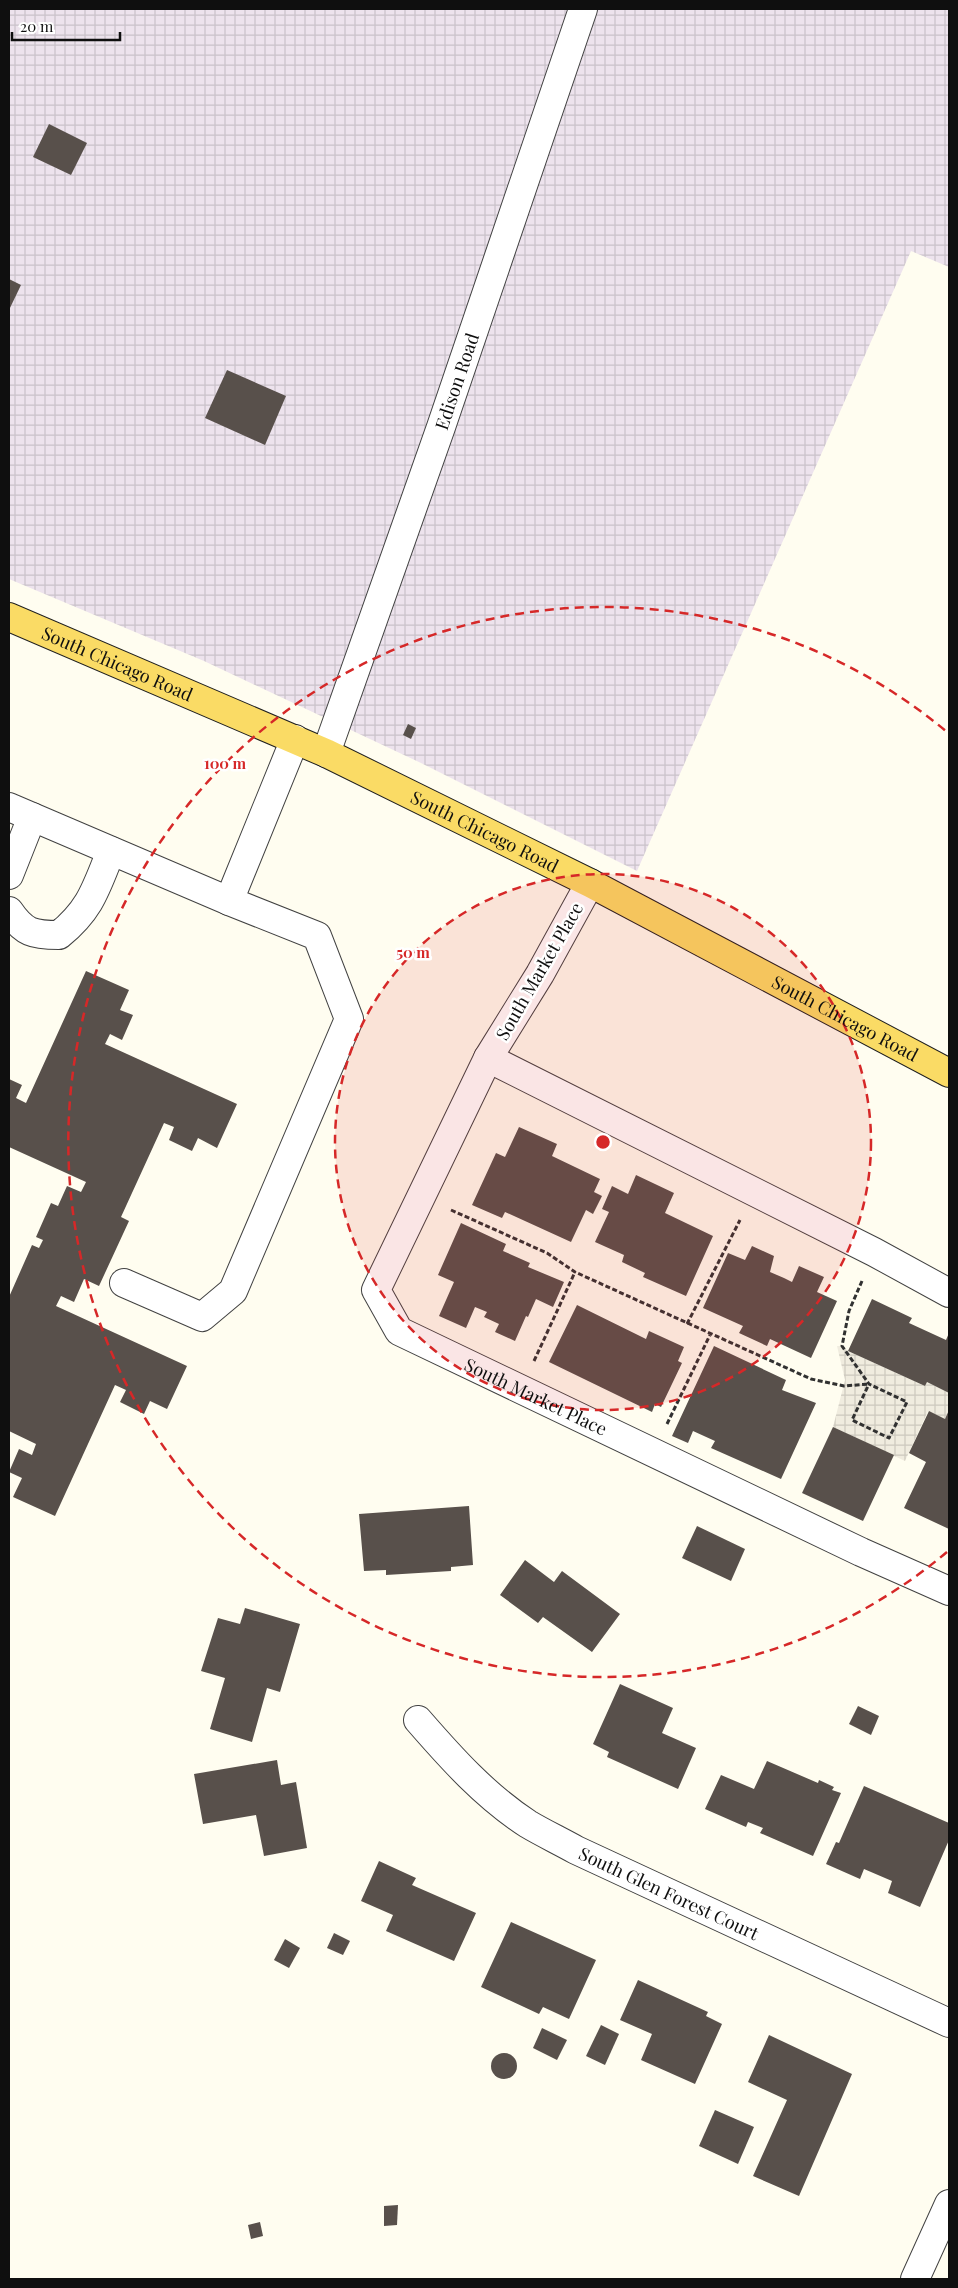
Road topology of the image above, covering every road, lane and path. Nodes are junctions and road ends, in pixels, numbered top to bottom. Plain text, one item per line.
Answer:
1 (583, 9) edge
2 (9, 617) edge
3 (295, 739) junction
4 (326, 753) junction
5 (20, 812) edge
6 (111, 851) junction
7 (9, 875) edge
8 (590, 883) junction
9 (229, 901) junction
10 (9, 911) edge
11 (488, 1058) junction
12 (949, 1073) edge
13 (754, 1192) junction
14 (421, 1196) junction
15 (874, 1252) junction
16 (575, 1272) junction
17 (124, 1283) dead end
18 (949, 1293) edge
19 (688, 1324) junction
20 (710, 1334) junction
21 (869, 1384) junction
22 (521, 1388) junction
23 (674, 1412) dead end
24 (949, 1591) edge
25 (418, 1720) dead end
26 (949, 2023) edge
27 (949, 2204) edge
28 (915, 2279) edge

1 - 4 street, Edison Road
2 - 3 main road, South Chicago Road
3 - 4 main road, South Chicago Road
3 - 9 street
4 - 8 main road, South Chicago Road
5 - 6 street
5 - 7 street
6 - 9 street
6 - 10 street
8 - 11 street, South Market Place
8 - 12 main road, South Chicago Road
9 - 17 street
11 - 13 street, South Market Place
11 - 14 street, South Market Place
13 - 15 street, South Market Place
13 - 19 path
14 - 16 path
14 - 22 street, South Market Place
15 - 18 street, South Market Place
15 - 21 path
16 - 19 path
16 - 22 path
19 - 20 path
20 - 21 path
20 - 23 path
21 - 21 path
22 - 24 street, South Market Place
25 - 26 street, South Glen Forest Court
27 - 28 street

